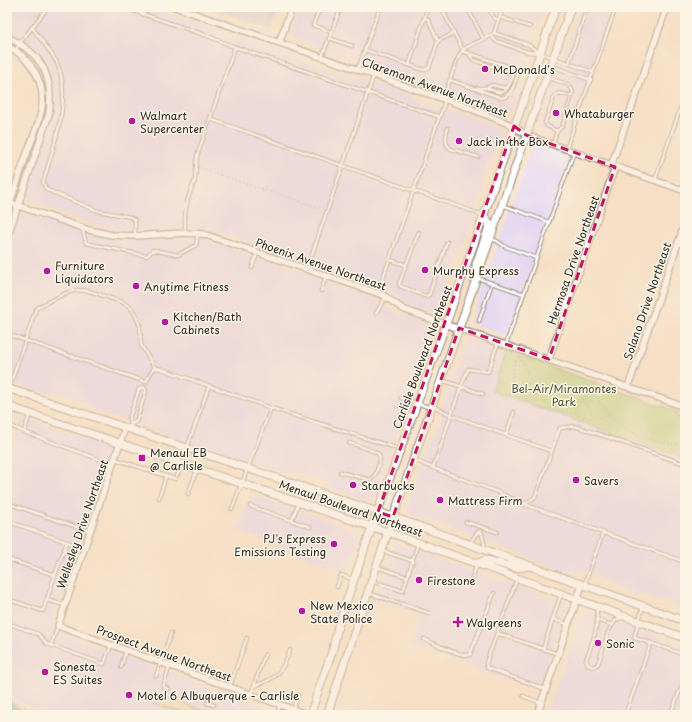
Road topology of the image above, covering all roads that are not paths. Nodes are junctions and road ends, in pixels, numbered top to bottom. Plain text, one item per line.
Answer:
1 (48, 7) edge
2 (122, 7) edge
3 (175, 7) edge
4 (292, 7) edge
5 (320, 7) edge
6 (341, 7) edge
7 (380, 7) edge
8 (428, 7) edge
9 (441, 7) edge
10 (467, 7) edge
11 (488, 7) edge
12 (503, 7) edge
13 (556, 7) edge
14 (571, 7) edge
15 (587, 7) edge
16 (616, 7) edge
17 (667, 7) edge
18 (424, 18) junction
19 (499, 18) junction
20 (32, 27) junction
21 (530, 27) dead end
22 (332, 32) junction
23 (454, 33) junction
24 (494, 33) junction
25 (491, 36) junction
26 (7, 37) edge
27 (329, 38) junction
28 (483, 38) junction
29 (438, 41) junction
30 (20, 43) junction
31 (279, 43) junction
32 (7, 46) edge
33 (235, 46) junction
34 (352, 46) dead end
35 (16, 50) junction
36 (365, 50) junction
37 (462, 50) junction
38 (467, 52) junction
39 (540, 53) junction
40 (322, 58) junction
41 (553, 58) junction
42 (569, 63) junction
43 (409, 65) junction
44 (550, 66) junction
45 (358, 70) junction
46 (593, 72) junction
47 (374, 75) junction
48 (546, 77) junction
49 (450, 80) junction
50 (591, 80) junction
51 (508, 87) junction
52 (473, 88) junction
53 (486, 88) junction
54 (368, 93) junction
55 (685, 95) edge
56 (572, 96) junction
57 (445, 100) junction
58 (440, 117) junction
59 (210, 118) junction
60 (514, 126) junction
61 (36, 128) junction
62 (447, 128) dead end
63 (44, 130) junction
64 (557, 131) junction
65 (526, 135) junction
66 (552, 145) junction
67 (566, 150) junction
68 (574, 152) junction
69 (478, 157) dead end
70 (343, 166) junction
71 (613, 166) junction
72 (655, 181) junction
73 (414, 190) junction
74 (685, 191) edge
75 (10, 203) junction
76 (502, 205) junction
77 (18, 206) junction
78 (7, 212) edge
79 (483, 215) junction
80 (549, 222) junction
81 (685, 223) edge
82 (82, 227) junction
83 (419, 232) dead end
84 (186, 233) junction
85 (198, 233) junction
86 (135, 236) junction
87 (7, 237) edge
88 (490, 239) junction
89 (447, 242) dead end
90 (258, 252) junction
91 (536, 258) junction
92 (390, 260) junction
93 (406, 265) junction
94 (252, 268) dead end
95 (307, 269) junction
96 (326, 276) junction
97 (476, 278) junction
98 (492, 283) junction
99 (321, 291) dead end
100 (378, 294) junction
101 (524, 294) junction
102 (386, 297) junction
103 (376, 313) dead end
104 (479, 320) dead end
105 (446, 324) junction
106 (459, 328) junction
107 (7, 334) edge
108 (26, 340) junction
109 (499, 342) junction
110 (506, 344) junction
111 (549, 359) junction
112 (155, 368) junction
113 (441, 380) junction
114 (146, 382) junction
115 (209, 386) junction
116 (144, 387) junction
117 (460, 387) junction
118 (628, 387) junction
119 (8, 389) edge
120 (483, 394) dead end
121 (401, 398) dead end
122 (417, 403) junction
123 (678, 404) junction
124 (7, 406) edge
125 (685, 406) edge
126 (432, 407) junction
127 (271, 408) junction
128 (514, 412) dead end
129 (30, 413) junction
130 (451, 415) junction
131 (685, 418) edge
132 (7, 424) edge
133 (129, 427) junction
134 (24, 432) junction
135 (506, 435) junction
136 (119, 443) junction
137 (349, 443) dead end
138 (186, 448) junction
139 (400, 450) junction
140 (551, 451) junction
141 (413, 459) junction
142 (113, 461) junction
143 (182, 464) junction
144 (685, 464) edge
145 (433, 468) junction
146 (197, 469) junction
147 (248, 469) junction
148 (340, 472) dead end
149 (166, 476) junction
150 (241, 483) junction
151 (188, 494) dead end
152 (159, 498) dead end
153 (298, 502) junction
154 (7, 503) edge
155 (525, 504) junction
156 (250, 506) dead end
157 (232, 509) dead end
158 (378, 512) junction
159 (393, 517) junction
160 (292, 520) junction
161 (7, 522) edge
162 (466, 522) dead end
163 (310, 527) dead end
164 (372, 527) junction
165 (482, 527) junction
166 (90, 531) junction
167 (388, 532) junction
168 (481, 532) junction
169 (497, 532) dead end
170 (603, 533) junction
171 (67, 542) junction
172 (418, 543) junction
173 (468, 544) junction
174 (84, 548) junction
175 (382, 550) junction
176 (486, 550) junction
177 (7, 559) edge
178 (413, 561) junction
179 (685, 562) edge
180 (477, 564) junction
181 (529, 566) junction
182 (376, 567) junction
183 (55, 576) junction
184 (407, 577) junction
185 (517, 578) junction
186 (354, 580) junction
187 (372, 581) junction
188 (469, 585) dead end
189 (583, 585) junction
190 (336, 587) dead end
191 (368, 593) junction
192 (494, 593) dead end
193 (561, 594) junction
194 (7, 599) edge
195 (47, 600) junction
196 (577, 600) junction
197 (64, 606) junction
198 (643, 606) junction
199 (596, 607) junction
200 (429, 613) dead end
201 (625, 617) junction
202 (553, 619) junction
203 (597, 620) junction
204 (685, 620) edge
205 (638, 622) junction
206 (7, 624) edge
207 (569, 624) junction
208 (58, 626) junction
209 (612, 626) junction
210 (171, 633) dead end
211 (497, 633) junction
212 (118, 635) dead end
213 (247, 638) dead end
214 (685, 638) edge
215 (424, 639) dead end
216 (650, 644) junction
217 (51, 645) junction
218 (113, 645) junction
219 (543, 649) junction
220 (126, 650) junction
221 (290, 650) dead end
222 (265, 654) dead end
223 (558, 654) junction
224 (685, 655) edge
225 (160, 662) junction
226 (170, 665) junction
227 (121, 667) dead end
228 (209, 669) dead end
229 (156, 676) dead end
230 (206, 678) junction
231 (685, 678) edge
232 (254, 686) junction
233 (230, 687) junction
234 (169, 689) dead end
235 (546, 689) junction
236 (251, 695) junction
237 (298, 695) dead end
238 (523, 696) dead end
239 (207, 703) dead end
240 (542, 703) junction
241 (214, 705) dead end
242 (280, 705) junction
243 (293, 709) junction
244 (277, 715) edge
245 (309, 715) edge
246 (327, 715) edge
247 (537, 715) edge
248 (625, 715) edge
249 (670, 715) edge

1 - 20 lane
2 - 33 lane
3 - 31 street, Claremont Avenue Northeast
4 - 31 street
5 - 22 lane
6 - 22 lane
7 - 36 lane
8 - 18 lane
9 - 23 lane
10 - 28 lane
11 - 19 lane
12 - 19 lane
13 - 39 main road, Carlisle Boulevard Northeast
14 - 41 main road
15 - 42 lane
16 - 46 lane
17 - 71 street, Hermosa Drive Northeast
18 - 29 lane
18 - 43 lane
19 - 21 lane
19 - 24 lane
20 - 30 lane
20 - 86 lane
22 - 27 lane
23 - 29 lane
23 - 37 lane
24 - 25 lane
24 - 39 lane
25 - 28 lane
25 - 39 lane
26 - 30 street
27 - 34 lane
27 - 40 lane
28 - 37 lane
29 - 43 lane
30 - 35 lane
30 - 63 street
31 - 40 street, Claremont Avenue Northeast
32 - 35 street
33 - 54 lane
33 - 59 lane
35 - 61 street
36 - 43 lane
36 - 45 lane
37 - 38 lane
37 - 49 lane
38 - 51 lane
38 - 52 lane
39 - 41 lane
39 - 60 main road, Carlisle Boulevard Northeast
40 - 45 street, Claremont Avenue Northeast
41 - 42 lane
41 - 44 main road
42 - 46 lane
44 - 48 main road
44 - 50 lane
45 - 47 street, Claremont Avenue Northeast
46 - 50 lane
47 - 54 lane
47 - 57 street, Claremont Avenue Northeast
48 - 56 lane
48 - 65 main road
49 - 52 lane
49 - 57 lane
50 - 67 lane
51 - 53 lane
51 - 53 lane
52 - 53 lane
54 - 58 lane
54 - 70 lane
55 - 72 lane
56 - 64 lane
56 - 64 lane
57 - 58 lane
57 - 60 street, Claremont Avenue Northeast
58 - 73 lane
59 - 70 lane
59 - 84 lane
60 - 65 street, Claremont Avenue Northeast
60 - 79 main road, Carlisle Boulevard Northeast
61 - 63 lane
61 - 75 street
62 - 69 lane
63 - 77 street
64 - 66 lane
65 - 66 street, Claremont Avenue Northeast
65 - 76 main road
66 - 67 street, Claremont Avenue Northeast
67 - 68 street, Claremont Avenue Northeast
68 - 71 street, Claremont Avenue Northeast
68 - 80 lane
70 - 73 lane
70 - 95 lane
71 - 72 street, Claremont Avenue Northeast
71 - 111 street, Hermosa Drive Northeast
72 - 74 street, Claremont Avenue Northeast
73 - 79 lane
73 - 92 lane
75 - 77 street, Phoenix Avenue Northeast
75 - 78 street
76 - 80 lane
76 - 88 main road
77 - 82 street, Phoenix Avenue Northeast
77 - 87 street
79 - 97 main road
79 - 105 main road, Carlisle Boulevard Northeast
80 - 91 lane
81 - 118 street, Solano Drive Northeast
82 - 85 lane
82 - 86 street, Phoenix Avenue Northeast
83 - 93 lane
84 - 85 street, Phoenix Avenue Northeast
84 - 86 street, Phoenix Avenue Northeast
85 - 90 street, Phoenix Avenue Northeast
88 - 91 lane
88 - 97 main road
89 - 93 lane
90 - 94 lane
90 - 95 street, Phoenix Avenue Northeast
91 - 101 lane
92 - 93 lane
92 - 100 lane
95 - 96 street, Phoenix Avenue Northeast
96 - 99 lane
96 - 100 street, Phoenix Avenue Northeast
97 - 98 lane
97 - 106 main road
98 - 101 lane
98 - 104 lane
100 - 102 street, Phoenix Avenue Northeast
101 - 110 lane
102 - 103 lane
102 - 105 street, Phoenix Avenue Northeast
105 - 106 street, Phoenix Avenue Northeast
105 - 122 main road, Carlisle Boulevard Northeast
106 - 109 street, Phoenix Avenue Northeast
106 - 113 main road
107 - 108 lane
108 - 112 lane
108 - 114 lane
108 - 119 lane
109 - 110 street, Phoenix Avenue Northeast
109 - 117 lane
110 - 111 street, Phoenix Avenue Northeast
111 - 118 street, Phoenix Avenue Northeast
112 - 114 lane
112 - 115 lane
113 - 117 lane
113 - 126 main road
114 - 116 lane
115 - 127 lane
115 - 138 lane
116 - 133 lane
116 - 133 lane
117 - 120 lane
117 - 130 lane
118 - 123 street, Phoenix Avenue Northeast
119 - 133 main road, Menaul Boulevard Northeast
121 - 122 lane
122 - 126 lane
122 - 139 main road, Carlisle Boulevard Northeast
123 - 125 street, Phoenix Avenue Northeast
123 - 131 lane
124 - 129 main road, Menaul Boulevard Northeast
126 - 130 lane
126 - 141 main road
127 - 139 lane
127 - 147 lane
128 - 135 lane
129 - 134 lane
129 - 136 main road, Menaul Boulevard Northeast
130 - 135 lane
130 - 145 lane
132 - 134 lane
133 - 136 street, Wellesley Drive Northeast
133 - 138 main road, Menaul Boulevard Northeast
134 - 142 lane
135 - 140 lane
136 - 142 street, Wellesley Drive Northeast
136 - 143 main road, Menaul Boulevard Northeast
137 - 148 lane
138 - 147 main road, Menaul Boulevard Northeast
139 - 158 main road, Carlisle Boulevard Northeast
140 - 144 lane
140 - 155 lane
141 - 145 lane
141 - 159 main road
142 - 149 lane
142 - 166 street, Wellesley Drive Northeast
143 - 146 main road, Menaul Boulevard Northeast
143 - 149 lane
145 - 155 lane
146 - 150 main road, Menaul Boulevard Northeast
146 - 151 lane
147 - 150 lane
147 - 158 main road, Menaul Boulevard Northeast
149 - 152 lane
150 - 153 main road, Menaul Boulevard Northeast
150 - 157 lane
153 - 160 lane
153 - 164 main road, Menaul Boulevard Northeast
154 - 166 lane
155 - 170 lane
156 - 160 lane
158 - 159 main road, Menaul Boulevard Northeast
158 - 164 main road, Carlisle Boulevard Northeast
159 - 167 main road
159 - 173 main road, Menaul Boulevard Northeast
160 - 163 lane
161 - 171 lane
162 - 165 lane
164 - 167 main road, Menaul Boulevard Northeast
164 - 186 main road, Carlisle Boulevard Northeast
165 - 168 lane
165 - 169 lane
166 - 174 street, Wellesley Drive Northeast
167 - 172 main road, Menaul Boulevard Northeast
167 - 175 main road
168 - 173 lane
168 - 176 lane
170 - 179 lane
170 - 189 lane
171 - 174 lane
171 - 183 lane
172 - 178 lane
172 - 180 main road, Menaul Boulevard Northeast
173 - 176 main road, Menaul Boulevard Northeast
174 - 197 street, Wellesley Drive Northeast
175 - 178 lane
175 - 182 main road
176 - 181 main road, Menaul Boulevard Northeast
177 - 183 lane
178 - 184 lane
180 - 181 main road
180 - 185 main road, Menaul Boulevard Northeast
180 - 188 lane
181 - 189 main road, Menaul Boulevard Northeast
182 - 184 lane
182 - 187 main road
183 - 195 lane
184 - 187 lane
185 - 193 main road, Menaul Boulevard Northeast
185 - 211 lane
186 - 190 lane
186 - 245 main road, Carlisle Boulevard Northeast
187 - 191 main road
189 - 196 street
189 - 198 main road, Menaul Boulevard Northeast
191 - 200 lane
191 - 246 main road
192 - 215 lane
193 - 196 main road, Menaul Boulevard Northeast
193 - 202 lane
194 - 195 lane
195 - 197 lane
196 - 199 main road, Menaul Boulevard Northeast
196 - 207 street
197 - 208 street, Wellesley Drive Northeast
198 - 204 main road, Menaul Boulevard Northeast
198 - 205 lane
199 - 201 main road, Menaul Boulevard Northeast
199 - 203 lane
201 - 205 main road, Menaul Boulevard Northeast
201 - 209 lane
202 - 207 lane
202 - 219 lane
203 - 209 lane
203 - 209 lane
205 - 214 main road, Menaul Boulevard Northeast
205 - 216 lane
206 - 217 lane
207 - 223 street
208 - 217 lane
208 - 218 street, Prospect Avenue Northeast
210 - 225 lane
211 - 219 lane
211 - 235 lane
212 - 218 lane
213 - 233 lane
216 - 224 lane
216 - 248 lane
217 - 218 lane
218 - 220 street, Prospect Avenue Northeast
219 - 223 lane
220 - 225 street, Prospect Avenue Northeast
220 - 227 lane
221 - 232 lane
222 - 232 lane
223 - 235 street
225 - 226 street, Prospect Avenue Northeast
225 - 229 lane
226 - 230 street, Prospect Avenue Northeast
226 - 234 lane
228 - 230 lane
230 - 233 street, Prospect Avenue Northeast
231 - 249 lane
232 - 236 lane
233 - 236 street, Prospect Avenue Northeast
235 - 240 street
236 - 242 street, Prospect Avenue Northeast
237 - 243 lane
238 - 240 lane
239 - 241 lane
240 - 247 street
242 - 243 street, Prospect Avenue Northeast
242 - 244 lane
243 - 245 street, Prospect Avenue Northeast

